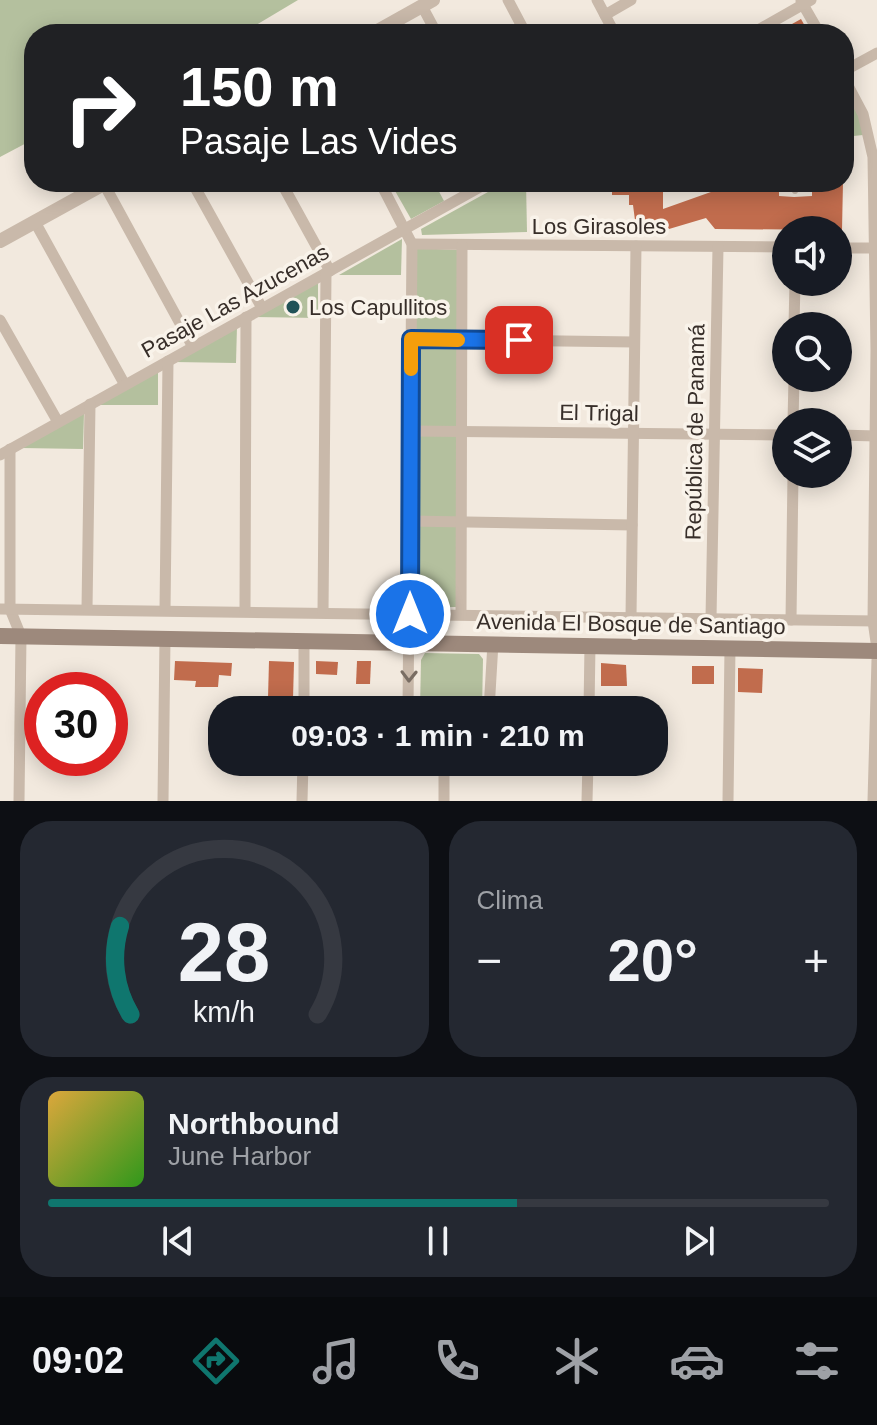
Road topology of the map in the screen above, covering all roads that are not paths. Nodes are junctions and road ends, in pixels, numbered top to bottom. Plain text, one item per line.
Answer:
1 (508, 0) edge
2 (597, 0) edge
3 (631, 0) edge
4 (805, 1) edge
5 (427, 3) edge
6 (605, 15) junction
7 (390, 24) edge
8 (434, 24) edge
9 (521, 24) edge
10 (610, 24) edge
11 (767, 24) edge
12 (815, 24) edge
13 (877, 53) edge
14 (854, 66) edge
15 (854, 97) edge
16 (873, 133) edge
17 (89, 192) edge
18 (110, 192) edge
19 (198, 192) edge
20 (286, 192) edge
21 (386, 192) edge
22 (471, 192) edge
23 (35, 222) junction
24 (406, 228) junction
25 (0, 241) edge
26 (412, 244) junction
27 (462, 245) junction
28 (636, 246) junction
29 (718, 247) junction
30 (772, 247) edge
31 (852, 248) edge
32 (876, 248) edge
33 (328, 272) junction
34 (262, 308) junction
35 (246, 317) junction
36 (0, 320) edge
37 (411, 339) junction
38 (462, 340) junction
39 (634, 342) junction
40 (193, 347) junction
41 (876, 347) edge
42 (168, 361) junction
43 (125, 385) junction
44 (90, 404) junction
45 (58, 422) junction
46 (411, 431) junction
47 (462, 431) junction
48 (632, 433) junction
49 (715, 434) junction
50 (772, 435) edge
51 (852, 435) edge
52 (876, 436) edge
53 (5, 452) edge
54 (793, 488) edge
55 (410, 521) junction
56 (462, 522) junction
57 (632, 525) junction
58 (5, 609) edge
59 (87, 609) junction
60 (165, 610) junction
61 (245, 611) junction
62 (323, 612) junction
63 (410, 614) junction
64 (461, 614) junction
65 (631, 617) junction
66 (711, 618) junction
67 (791, 620) junction
68 (875, 621) edge
69 (0, 636) edge
70 (21, 636) junction
71 (165, 638) junction
72 (304, 640) junction
73 (409, 642) junction
74 (493, 643) junction
75 (590, 645) junction
76 (730, 648) junction
77 (877, 650) edge
78 (877, 660) edge
79 (304, 696) edge
80 (408, 696) edge
81 (490, 696) edge
82 (589, 696) edge
83 (303, 776) edge
84 (444, 776) edge
85 (588, 776) edge
86 (19, 801) edge
87 (163, 801) edge
88 (302, 801) edge
89 (444, 801) edge
90 (587, 801) edge
91 (728, 801) edge
92 (873, 801) edge

1 - 9 street
2 - 6 street
3 - 6 street
4 - 11 street
4 - 12 street
5 - 7 street
5 - 8 street
6 - 10 street
13 - 14 street
15 - 16 street
16 - 32 street
17 - 23 street
18 - 40 street
19 - 34 street
20 - 33 street
21 - 24 street
22 - 24 street, Pasaje Las Azucenas
23 - 25 street
23 - 43 street
24 - 26 street
24 - 33 street, Pasaje Las Azucenas
26 - 27 street, Los Girasoles
26 - 37 street
27 - 28 street, Los Girasoles
27 - 38 street
28 - 29 street, Los Girasoles
28 - 39 street
29 - 30 street, Los Girasoles
29 - 49 street, República de Panamá
31 - 32 street
32 - 41 street
33 - 34 street, Pasaje Las Azucenas
33 - 62 street
34 - 35 street, Pasaje Las Azucenas
35 - 40 street, Pasaje Las Azucenas
35 - 61 street
36 - 45 street
37 - 38 street
37 - 46 street
38 - 39 street
38 - 47 street
39 - 48 street
40 - 42 street, Pasaje Las Azucenas
41 - 52 street
42 - 43 street, Pasaje Las Azucenas
42 - 60 street
43 - 44 street, Pasaje Las Azucenas
44 - 45 street, Pasaje Las Azucenas
44 - 59 street
45 - 53 street, Pasaje Las Azucenas
46 - 47 street, El Trigal
46 - 55 street
47 - 48 street, El Trigal
47 - 56 street
48 - 49 street, El Trigal
48 - 57 street
49 - 50 street, El Trigal
49 - 66 street, República de Panamá
51 - 52 street
52 - 68 street
53 - 58 street
54 - 67 street
55 - 56 street
55 - 63 street
56 - 57 street
56 - 64 street
57 - 65 street
58 - 59 street, Avenida El Bosque de Santiago
58 - 70 street
59 - 60 street, Avenida El Bosque de Santiago
60 - 61 street, Avenida El Bosque de Santiago
61 - 62 street, Avenida El Bosque de Santiago
62 - 63 street, Avenida El Bosque de Santiago
63 - 64 street, Avenida El Bosque de Santiago
63 - 73 street
64 - 65 street, Avenida El Bosque de Santiago
65 - 66 street, Avenida El Bosque de Santiago
66 - 67 street, Avenida El Bosque de Santiago
67 - 68 street, Avenida El Bosque de Santiago
68 - 77 street
69 - 70 main road, Avenida El Bosque de Santiago
70 - 71 main road, Avenida El Bosque de Santiago
70 - 86 street
71 - 72 main road, Avenida El Bosque de Santiago
71 - 87 street
72 - 73 main road, Avenida El Bosque de Santiago
72 - 79 street
73 - 74 main road, Avenida El Bosque de Santiago
73 -> 80 street
74 - 75 main road, Avenida El Bosque de Santiago
74 - 81 street
75 - 76 main road, Avenida El Bosque de Santiago
75 - 82 street
76 - 77 main road, Avenida El Bosque de Santiago
76 - 91 street
78 - 92 street
83 - 88 street
84 - 89 street
85 - 90 street

